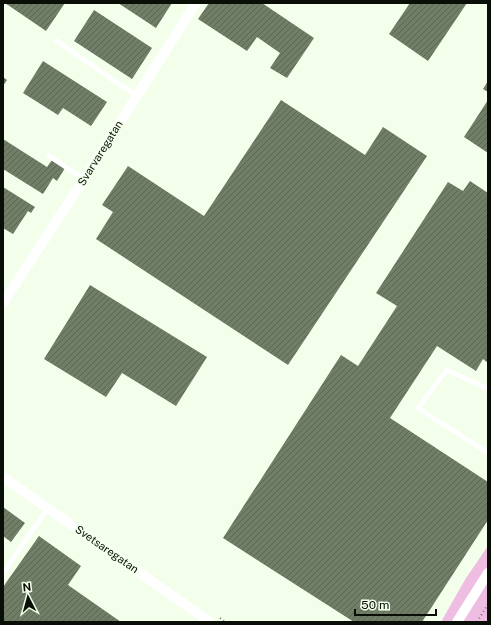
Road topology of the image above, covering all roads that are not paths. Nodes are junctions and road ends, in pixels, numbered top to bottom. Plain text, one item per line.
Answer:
1 (196, 3) edge
2 (57, 41) dead end
3 (137, 95) junction
4 (49, 156) dead end
5 (84, 179) junction
6 (3, 303) edge
7 (488, 389) edge
8 (488, 453) edge
9 (3, 477) edge
10 (48, 508) junction
11 (3, 573) edge
12 (488, 573) edge
13 (210, 622) edge
14 (457, 622) edge

1 - 3 street, Svarvaregatan
2 - 3 lane
3 - 5 street, Svarvaregatan
4 - 5 lane
5 - 6 street, Svarvaregatan
7 - 8 lane
9 - 10 street, Svetsaregatan
10 - 11 lane
10 - 13 street, Svetsaregatan
12 - 14 street

